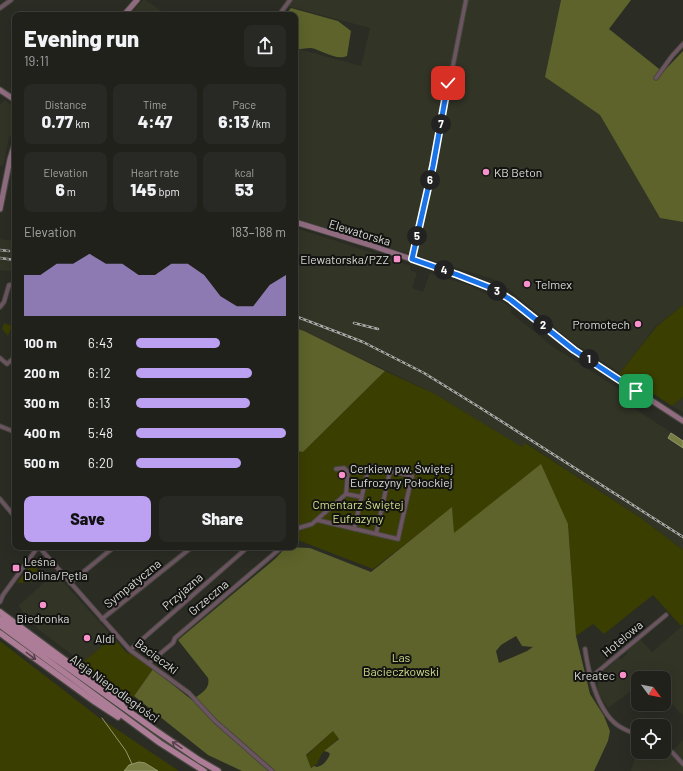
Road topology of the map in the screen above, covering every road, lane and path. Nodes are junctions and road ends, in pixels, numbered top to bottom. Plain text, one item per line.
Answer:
1 (11, 0) edge
2 (137, 0) edge
3 (290, 0) edge
4 (466, 0) edge
5 (0, 8) edge
6 (127, 12) edge
7 (281, 12) edge
8 (683, 44) edge
9 (656, 78) dead end
10 (0, 90) edge
11 (12, 98) edge
12 (12, 153) edge
13 (12, 161) edge
14 (10, 164) junction
15 (0, 209) edge
16 (298, 223) edge
17 (412, 259) junction
18 (12, 286) edge
19 (0, 307) edge
20 (0, 358) edge
21 (12, 360) edge
22 (683, 421) edge
23 (0, 426) edge
24 (12, 431) edge
25 (336, 468) dead end
26 (390, 471) junction
27 (346, 494) junction
28 (362, 498) junction
29 (0, 499) edge
30 (12, 513) edge
31 (317, 520) junction
32 (298, 528) edge
33 (354, 529) junction
34 (376, 534) junction
35 (37, 550) edge
36 (42, 550) edge
37 (110, 550) edge
38 (188, 550) edge
39 (245, 550) edge
40 (278, 550) edge
41 (70, 583) junction
42 (1, 595) edge
43 (0, 602) edge
44 (0, 612) edge
45 (666, 614) dead end
46 (0, 619) edge
47 (102, 619) junction
48 (0, 625) edge
49 (0, 633) edge
50 (585, 649) dead end
51 (130, 650) junction
52 (149, 663) junction
53 (590, 678) junction
54 (155, 730) junction
55 (631, 732) edge
56 (151, 737) junction
57 (671, 752) edge
58 (683, 764) edge
59 (204, 771) edge
60 (218, 771) edge
61 (272, 771) edge

1 - 5 street
2 - 6 street
3 - 7 street
4 - 17 street
8 - 9 street
10 - 11 street
12 - 14 street
13 - 14 street
14 - 15 street
16 - 17 street, Elewatorska
17 - 22 street, Elewatorska
18 - 19 street
20 - 21 street
23 - 24 street
25 - 27 street
26 - 28 street
26 - 34 street
26 - 34 street
27 - 28 street
27 - 31 street
28 - 33 street
29 - 30 street
31 - 32 street
31 - 33 street
33 - 34 street
35 - 42 street
36 - 41 street, Bacieczki
37 - 41 street
38 - 47 street, Sympatyczna
39 - 51 street, Przyjazna
40 - 52 street, Grzeczna
41 - 47 street, Bacieczki
42 - 43 street
44 - 54 main road
45 - 53 street, Hotelowa
46 - 54 main road, Aleja Niepodległości
47 - 51 street, Bacieczki
48 - 56 main road, Aleja Niepodległości
49 -> 56 main road
50 - 53 street, Hotelowa
51 - 52 street, Bacieczki
52 - 61 street, Bacieczki
53 - 55 street, Hotelowa
60 -> 54 main road, Aleja Niepodległości
56 - 59 main road, Aleja Niepodległości
57 - 58 street

